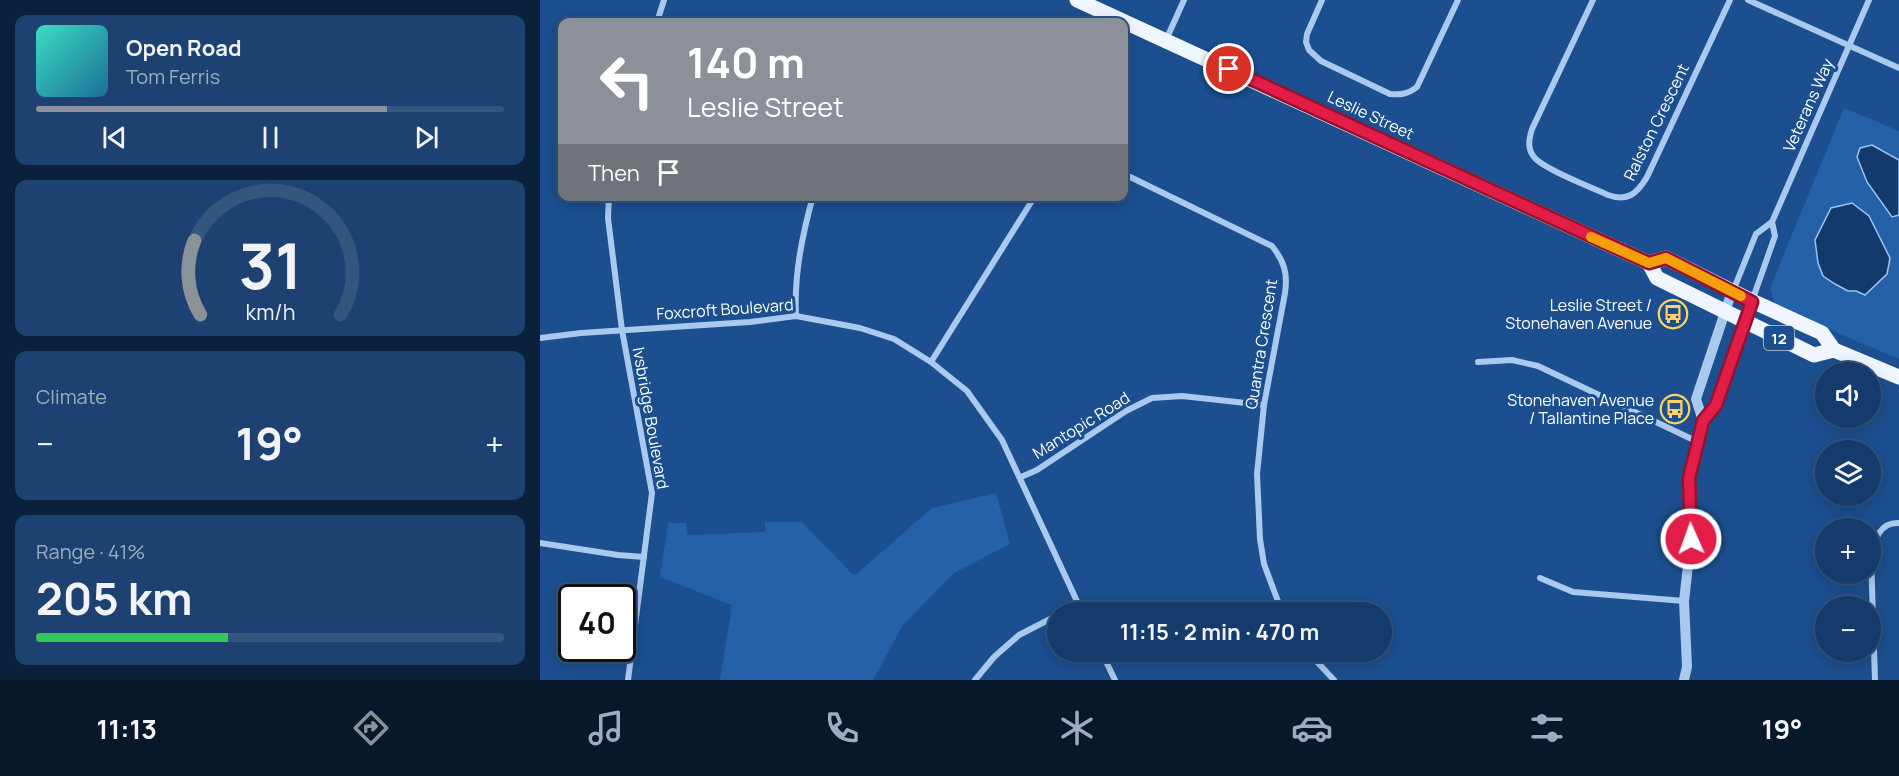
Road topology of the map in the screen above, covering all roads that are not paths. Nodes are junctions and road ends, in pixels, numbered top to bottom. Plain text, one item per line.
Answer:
1 (664, 0) edge
2 (1077, 0) edge
3 (1184, 0) edge
4 (1322, 0) edge
5 (1458, 0) edge
6 (1593, 0) edge
7 (1730, 0) edge
8 (1748, 0) edge
9 (1869, 0) edge
10 (658, 18) edge
11 (1117, 18) edge
12 (1128, 23) edge
13 (1166, 40) junction
14 (1850, 45) junction
15 (1899, 68) edge
16 (1128, 176) edge
17 (609, 201) edge
18 (812, 201) edge
19 (1032, 201) edge
20 (1772, 222) junction
21 (1649, 263) junction
22 (1732, 291) junction
23 (1752, 302) junction
24 (1725, 312) junction
25 (796, 316) junction
26 (1744, 322) junction
27 (622, 330) junction
28 (540, 338) edge
29 (1834, 350) junction
30 (931, 362) junction
31 (1478, 362) dead end
32 (1899, 377) edge
33 (1264, 405) junction
34 (1703, 421) junction
35 (1698, 442) junction
36 (1021, 477) junction
37 (1899, 523) edge
38 (540, 543) edge
39 (644, 557) junction
40 (1540, 578) dead end
41 (1684, 601) junction
42 (1077, 602) edge
43 (1278, 602) edge
44 (1047, 621) edge
45 (1106, 662) edge
46 (1317, 662) edge
47 (628, 680) edge
48 (975, 680) edge
49 (1115, 680) edge
50 (1334, 680) edge
51 (1684, 680) edge
52 (1875, 680) edge

1 - 10 street
2 - 11 main road, Leslie Street / 12
3 - 13 street
4 - 5 street
6 - 7 street, Ralston Crescent
8 - 14 street
9 - 14 street, Veterans Way
12 - 13 main road, Leslie Street / 12
13 - 21 main road, Leslie Street / 12
14 - 15 street
14 - 20 street, Veterans Way
16 - 33 street, Quantra Crescent
17 - 27 street, Ivsbridge Boulevard
18 - 25 street
19 - 30 street
20 - 22 street, Veterans Way
20 - 23 street, Veterans Way
21 - 22 main road, Leslie Street / 12
21 - 24 main road, Leslie Street / 12
22 - 23 main road, Leslie Street / 12
22 - 24 street
23 - 26 street, Veterans Way
23 - 29 main road, Leslie Street / 12
24 - 26 main road, Leslie Street / 12
24 - 34 street
25 - 27 street, Foxcroft Boulevard
25 - 30 street, Foxcroft Boulevard
26 - 29 main road, Leslie Street / 12
26 - 34 street
27 - 28 street, Foxcroft Boulevard
27 - 39 street, Ivsbridge Boulevard
29 - 32 main road, Leslie Street / 12
30 - 36 street, Foxcroft Boulevard
31 - 35 street
33 - 36 street, Mantopic Road
33 - 43 street, Quantra Crescent
34 - 35 street
35 - 41 street
36 - 42 street, Foxcroft Boulevard
37 - 52 street
38 - 39 street
39 - 47 street, Ivsbridge Boulevard
40 - 41 street
41 - 51 street
44 - 48 street
45 - 49 street
46 - 50 street

